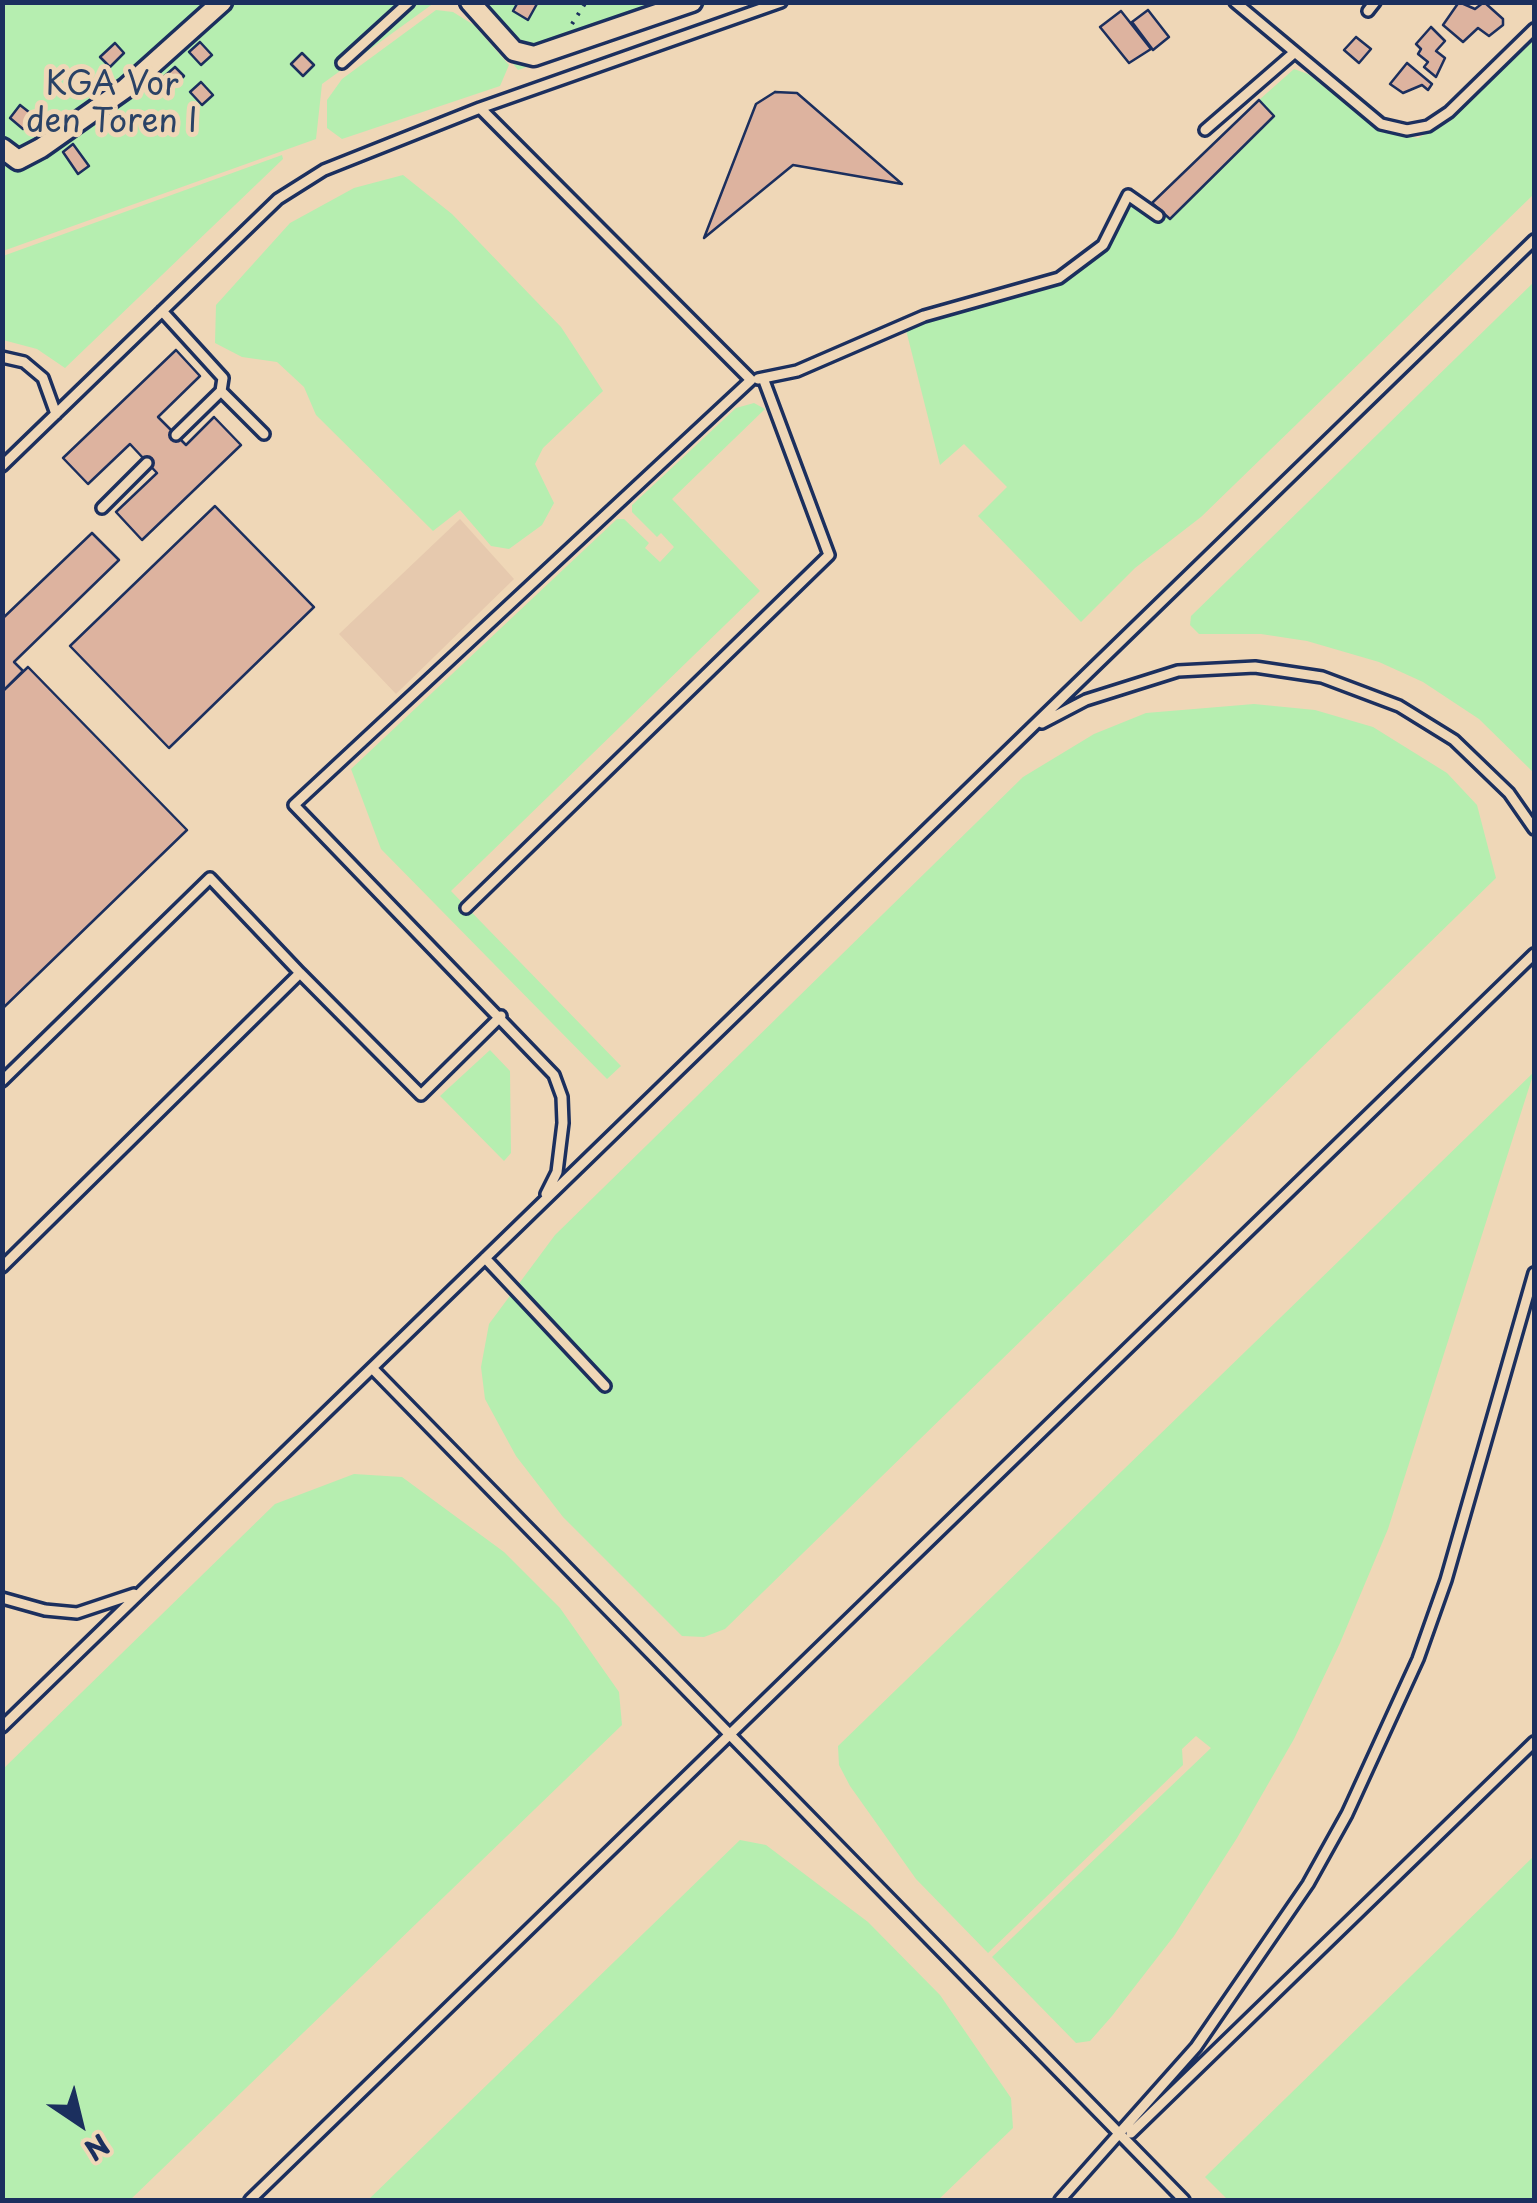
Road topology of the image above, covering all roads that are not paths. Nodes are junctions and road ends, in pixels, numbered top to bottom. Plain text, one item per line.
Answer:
1 (222, 2) edge
2 (409, 2) edge
3 (470, 2) edge
4 (692, 2) edge
5 (781, 2) edge
6 (1236, 2) edge
7 (1534, 28) edge
8 (1295, 52) junction
9 (342, 63) dead end
10 (480, 108) junction
11 (1205, 130) dead end
12 (2, 148) edge
13 (1158, 216) dead end
14 (1534, 240) edge
15 (162, 311) junction
16 (2, 357) edge
17 (763, 378) junction
18 (751, 380) junction
19 (221, 391) junction
20 (56, 414) junction
21 (264, 434) dead end
22 (176, 435) dead end
23 (147, 463) dead end
24 (2, 466) edge
25 (102, 508) dead end
26 (1020, 740) junction
27 (1534, 829) edge
28 (466, 908) dead end
29 (1534, 954) edge
30 (300, 973) junction
31 (500, 1016) junction
32 (2, 1081) edge
33 (534, 1211) junction
34 (486, 1258) junction
35 (2, 1266) edge
36 (1534, 1273) edge
37 (372, 1368) junction
38 (605, 1386) dead end
39 (148, 1585) junction
40 (2, 1598) edge
41 (2, 1726) edge
42 (731, 1734) junction
43 (1534, 1742) edge
44 (1123, 2138) junction
45 (250, 2200) edge
46 (1061, 2200) edge
47 (1184, 2200) edge

1 - 12 street
2 - 9 lane
3 - 4 street
5 - 10 lane
6 - 8 lane
7 - 8 lane
8 - 11 lane
10 - 15 lane
10 - 18 lane
13 - 17 lane
14 - 26 lane
15 - 19 lane
15 - 20 lane
16 - 20 lane
17 - 18 lane
17 - 28 lane
18 - 31 lane
19 - 21 lane
19 - 22 lane
20 - 24 lane
23 - 25 lane
26 - 27 lane
26 - 33 lane
29 - 42 lane
30 - 31 lane
30 - 32 lane
30 - 35 lane
31 - 33 lane
33 - 34 lane
34 - 37 lane
34 - 38 lane
36 - 44 lane
37 - 39 lane
37 - 42 lane
39 - 40 lane
39 - 41 lane
42 - 44 lane
42 - 45 lane
43 - 44 lane
44 - 46 lane
44 - 47 lane

